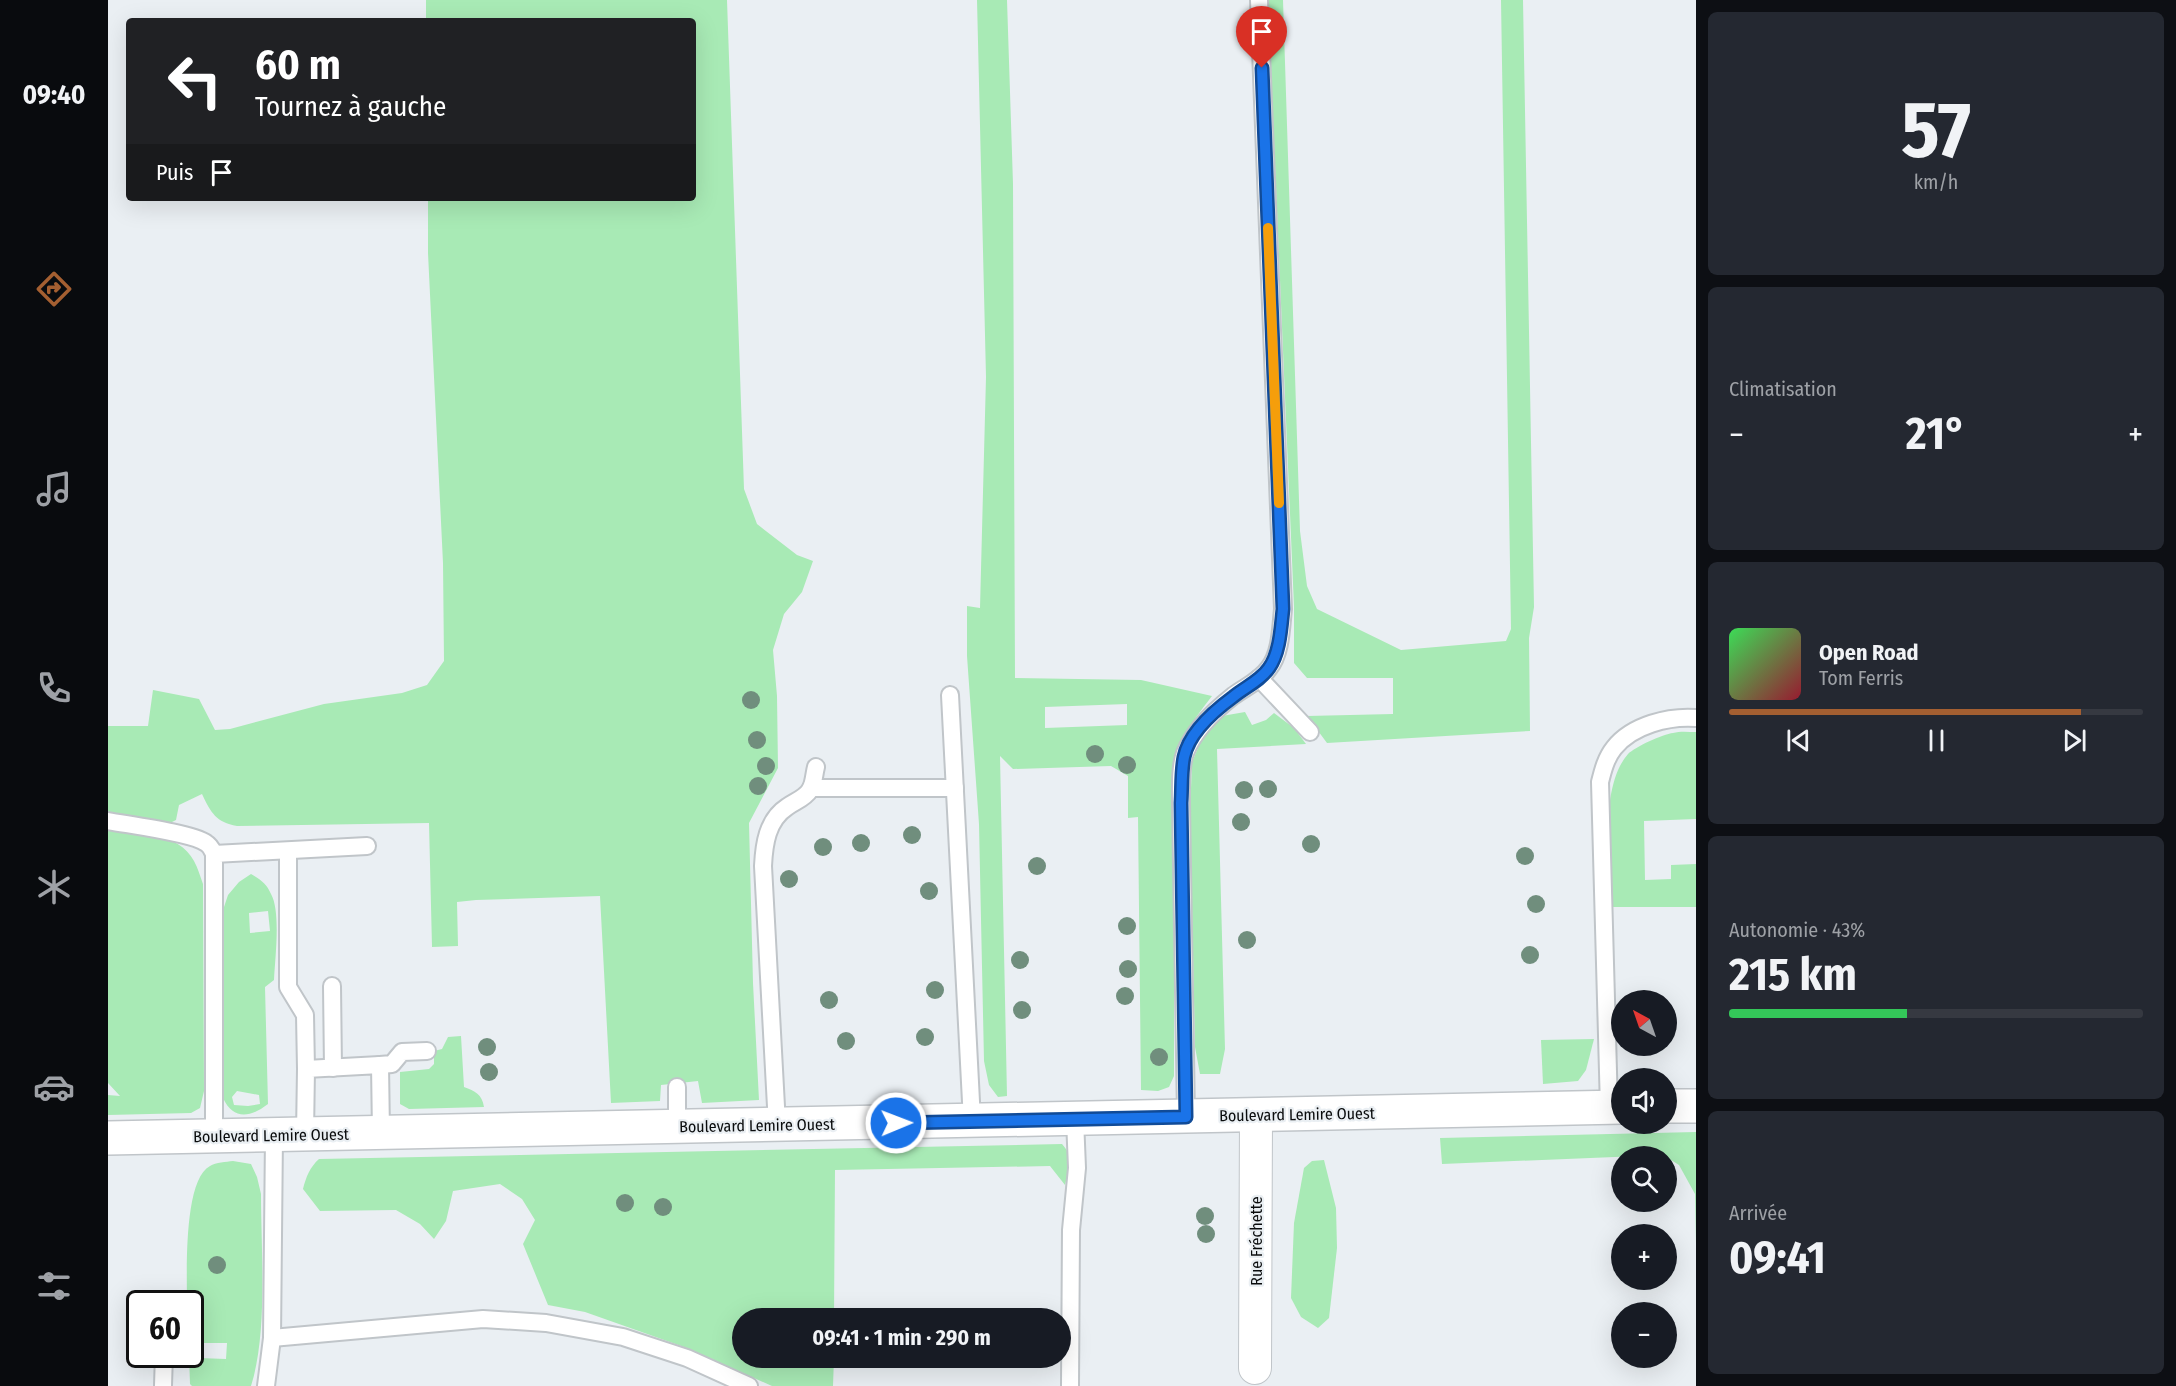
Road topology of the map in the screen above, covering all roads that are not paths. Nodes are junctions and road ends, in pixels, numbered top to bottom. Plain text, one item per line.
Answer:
1 (1259, 0) edge
2 (1259, 678) junction
3 (950, 695) dead end
4 (1696, 718) edge
5 (1310, 732) dead end
6 (816, 767) dead end
7 (811, 788) junction
8 (955, 788) junction
9 (108, 821) edge
10 (367, 846) dead end
11 (288, 851) junction
12 (214, 854) junction
13 (332, 986) dead end
14 (427, 1051) dead end
15 (380, 1065) junction
16 (333, 1068) junction
17 (1613, 1068) edge
18 (306, 1069) junction
19 (677, 1086) dead end
20 (1677, 1106) edge
21 (1696, 1106) edge
22 (1611, 1107) edge
23 (1256, 1115) junction
24 (1186, 1117) junction
25 (1075, 1119) junction
26 (972, 1121) junction
27 (777, 1125) junction
28 (677, 1127) junction
29 (381, 1133) junction
30 (290, 1134) junction
31 (214, 1136) junction
32 (108, 1138) edge
33 (272, 1338) junction
34 (164, 1368) edge
35 (1253, 1377) edge
36 (163, 1386) edge
37 (266, 1386) edge
38 (749, 1386) edge
39 (1070, 1386) edge

1 - 2 lane
2 - 5 lane
2 - 24 lane
3 - 8 lane
4 - 17 lane
6 - 7 lane
7 - 8 lane
7 - 27 lane
8 - 26 lane
9 - 12 lane
10 - 11 lane
11 - 12 lane
11 - 18 lane
12 - 31 lane
13 - 16 lane
14 - 15 lane
15 - 16 lane
15 - 29 lane
16 - 18 lane
18 - 30 lane
19 - 28 lane
20 - 21 main road
22 - 23 main road, Boulevard Lemire Ouest
23 - 24 main road, Boulevard Lemire Ouest
23 - 35 street, Rue Fréchette
24 - 25 main road, Boulevard Lemire Ouest
25 - 26 main road, Boulevard Lemire Ouest
25 - 39 lane
26 - 27 main road, Boulevard Lemire Ouest
27 - 28 main road, Boulevard Lemire Ouest
28 - 29 main road, Boulevard Lemire Ouest
29 - 30 main road, Boulevard Lemire Ouest
30 - 31 main road, Boulevard Lemire Ouest
30 - 33 lane
31 - 32 main road, Boulevard Lemire Ouest
33 - 37 lane
33 - 38 lane
34 - 36 lane

